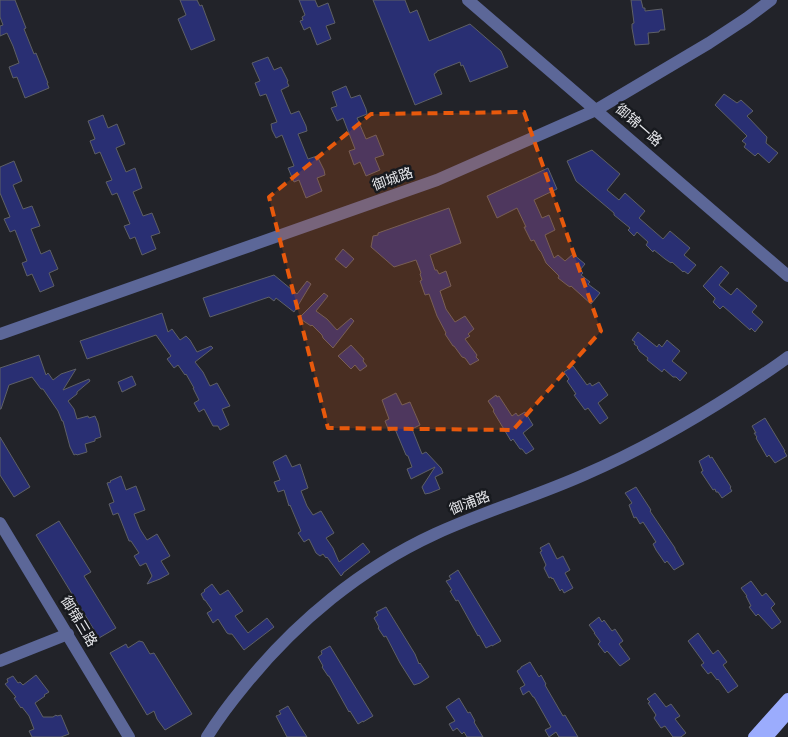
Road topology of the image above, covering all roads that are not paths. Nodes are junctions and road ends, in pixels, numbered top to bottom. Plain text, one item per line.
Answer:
1 (468, 0) edge
2 (771, 0) edge
3 (596, 110) junction
4 (788, 276) edge
5 (0, 334) edge
6 (788, 357) edge
7 (0, 523) edge
8 (68, 634) junction
9 (0, 661) edge
10 (788, 699) edge
11 (788, 713) edge
12 (129, 737) edge
13 (207, 737) edge
14 (754, 737) edge
15 (767, 737) edge

1 - 3 street, 御锦一路
2 - 3 street, 御城路
3 - 4 street, 御锦一路
3 - 5 street, 御城路
6 - 13 street, 御浦路
7 - 8 street, 御锦三路
8 - 9 street
8 - 12 street, 御锦三路
10 - 14 main road
11 - 15 main road

